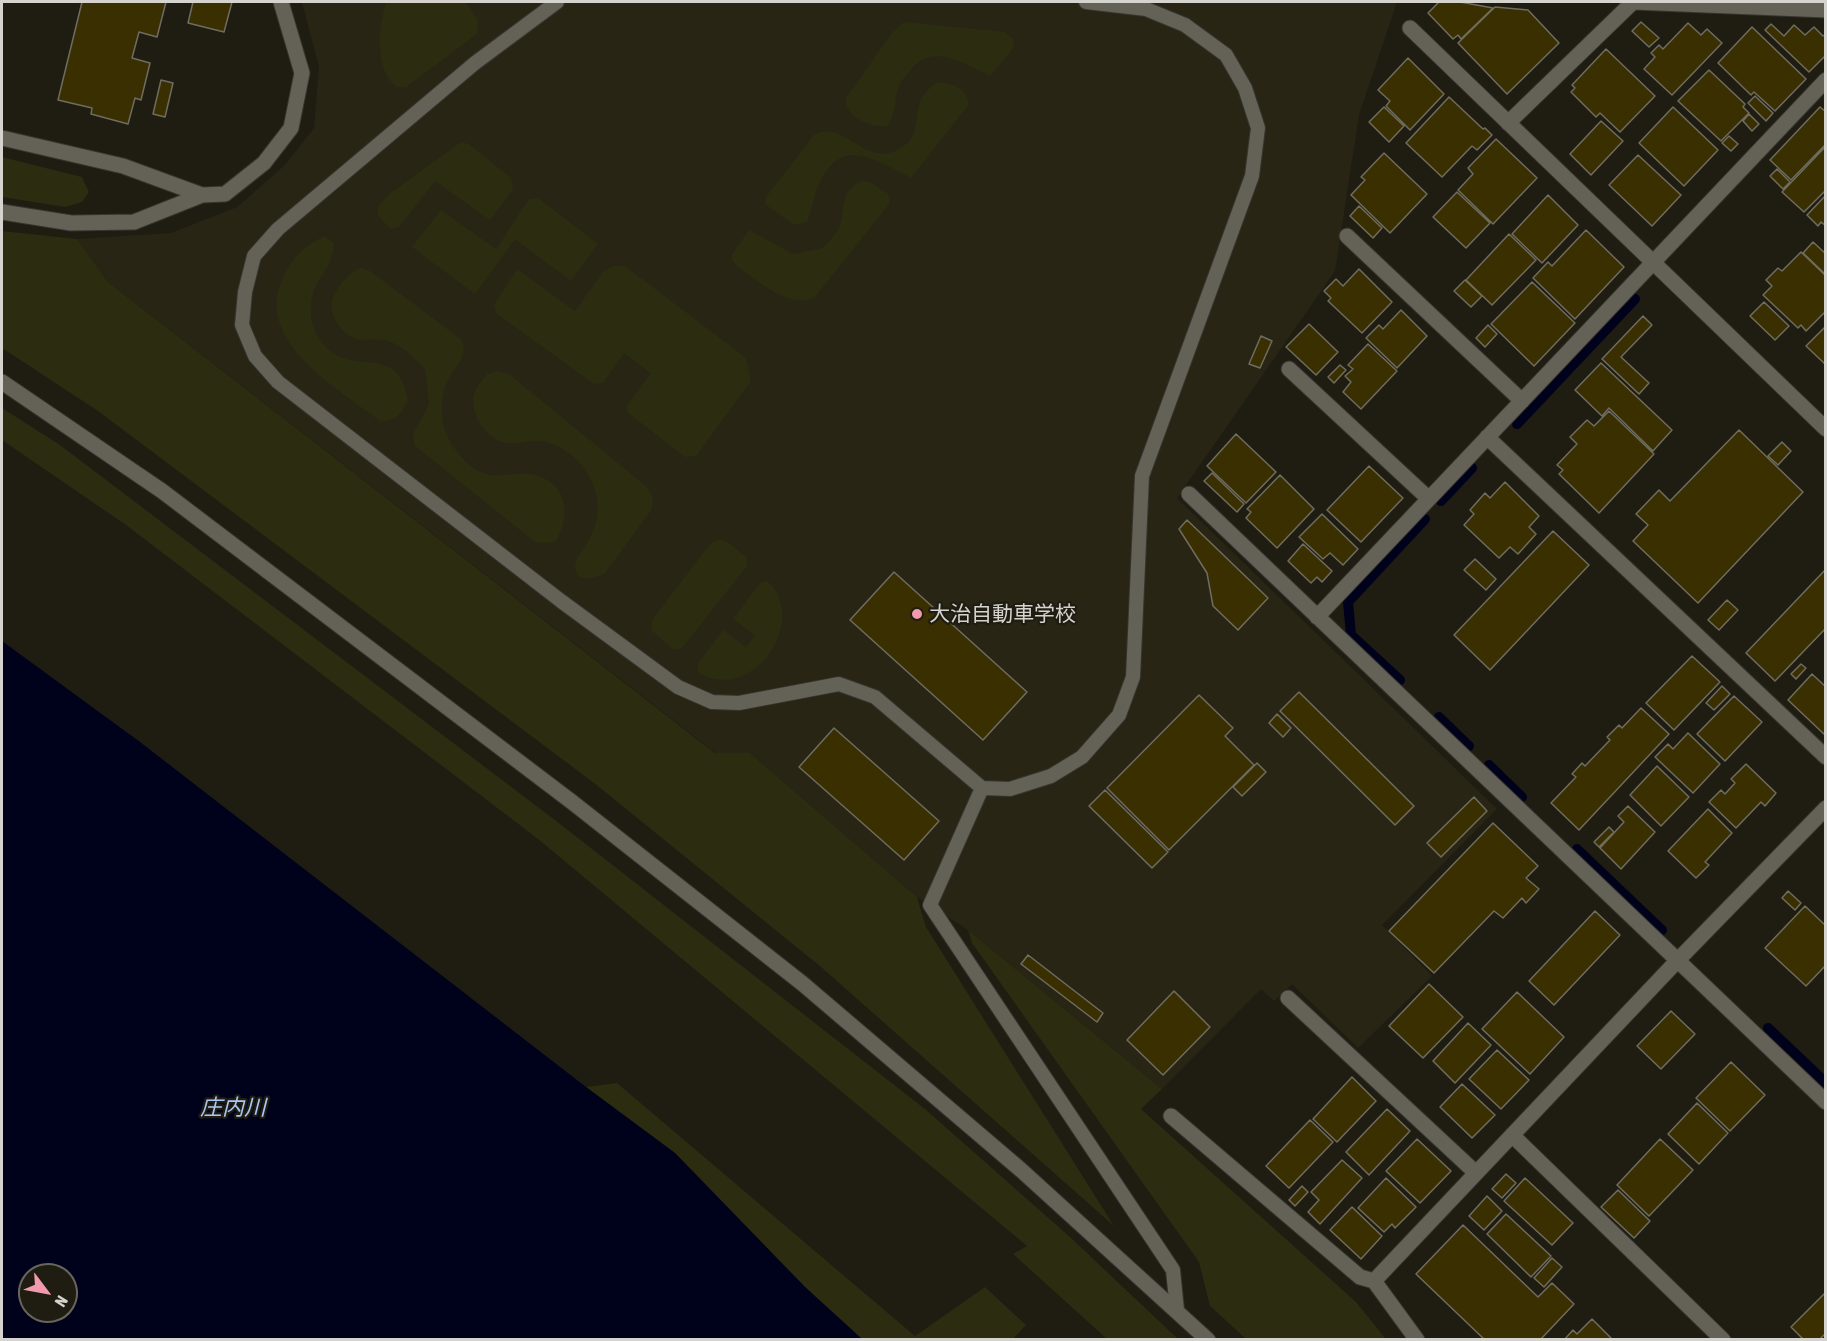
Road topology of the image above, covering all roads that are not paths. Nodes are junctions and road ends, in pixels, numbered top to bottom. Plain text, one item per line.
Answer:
1 (281, 2) edge
2 (557, 2) edge
3 (1086, 2) edge
4 (1791, 5) edge
5 (1826, 9) edge
6 (1410, 28) dead end
7 (1826, 80) edge
8 (1508, 123) junction
9 (2, 138) edge
10 (202, 195) junction
11 (2, 212) edge
12 (1347, 236) dead end
13 (1652, 262) junction
14 (1289, 369) dead end
15 (2, 382) edge
16 (1522, 401) junction
17 (1826, 429) edge
18 (1487, 437) junction
19 (1189, 494) dead end
20 (1429, 499) junction
21 (1317, 617) junction
22 (1826, 757) edge
23 (982, 788) junction
24 (1826, 808) edge
25 (1677, 961) junction
26 (1288, 998) dead end
27 (1826, 1102) edge
28 (1171, 1116) dead end
29 (1512, 1135) junction
30 (1476, 1173) junction
31 (1374, 1281) junction
32 (1177, 1310) junction
33 (1208, 1340) edge
34 (1417, 1340) edge
35 (1723, 1340) edge

1 - 10 street
2 - 23 lane
3 - 23 lane
4 - 5 street
4 - 8 street
6 - 8 street
7 - 13 street
8 - 13 street
9 - 10 street
10 - 11 street
12 - 16 street
13 - 16 street
13 - 17 street
14 - 20 street
15 - 32 street
16 - 18 street
18 - 20 street
18 - 22 street
19 - 21 street
20 - 21 street
21 - 25 street
23 - 32 lane
24 - 25 street
25 - 27 street
25 - 29 street
26 - 30 street
28 - 31 street
29 - 30 street
29 - 35 street
30 - 31 street
31 - 34 street
32 - 33 street

